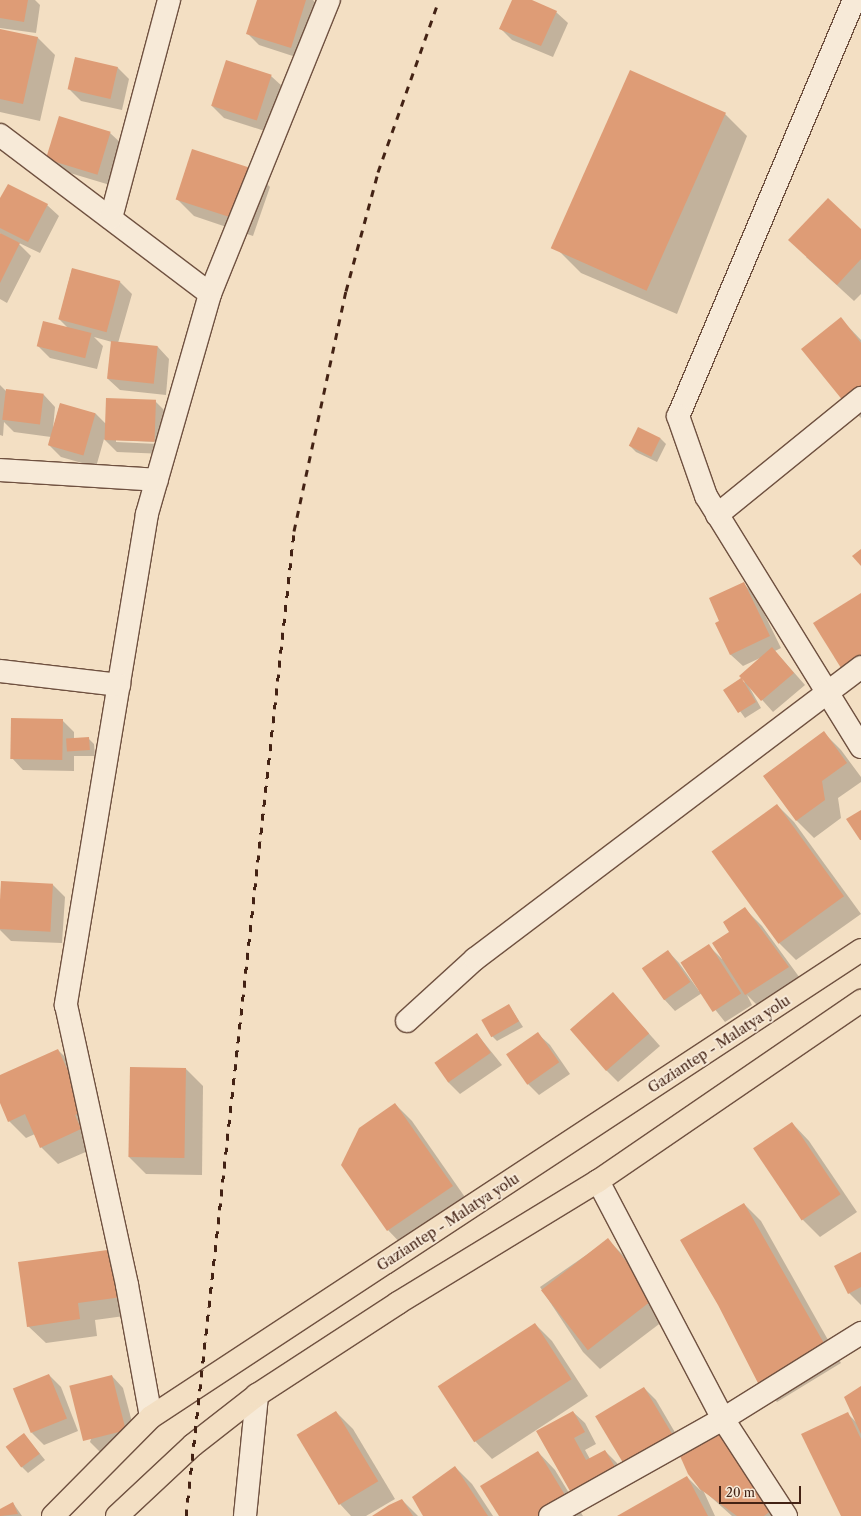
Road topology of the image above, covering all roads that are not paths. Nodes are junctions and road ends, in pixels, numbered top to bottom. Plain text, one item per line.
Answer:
1 (169, 0) edge
2 (329, 0) edge
3 (854, 0) edge
4 (2, 142) edge
5 (111, 218) junction
6 (210, 294) junction
7 (861, 398) edge
8 (0, 470) edge
9 (157, 480) junction
10 (717, 514) junction
11 (861, 667) edge
12 (0, 671) edge
13 (119, 686) junction
14 (828, 694) junction
15 (861, 747) edge
16 (861, 950) edge
17 (861, 1001) edge
18 (407, 1021) dead end
19 (598, 1181) junction
20 (861, 1333) edge
21 (257, 1395) junction
22 (151, 1417) junction
23 (723, 1419) junction
24 (53, 1516) edge
25 (117, 1516) edge
26 (245, 1516) edge
27 (550, 1516) edge
28 (786, 1516) edge

1 - 5 street
2 - 6 street
3 - 10 street
4 - 5 street
5 - 6 street
6 - 9 street
7 - 10 street
8 - 9 street
9 - 13 street
10 - 14 street
11 - 14 street
12 - 13 street
13 - 22 street
14 - 15 street
14 - 18 street
16 - 22 highway, Gaziantep - Malatya yolu
17 - 19 highway
19 - 21 highway
19 - 23 street
20 - 23 street
21 - 25 highway
21 - 26 street
22 - 24 highway, Gaziantep - Malatya yolu
23 - 27 street
23 - 28 street

